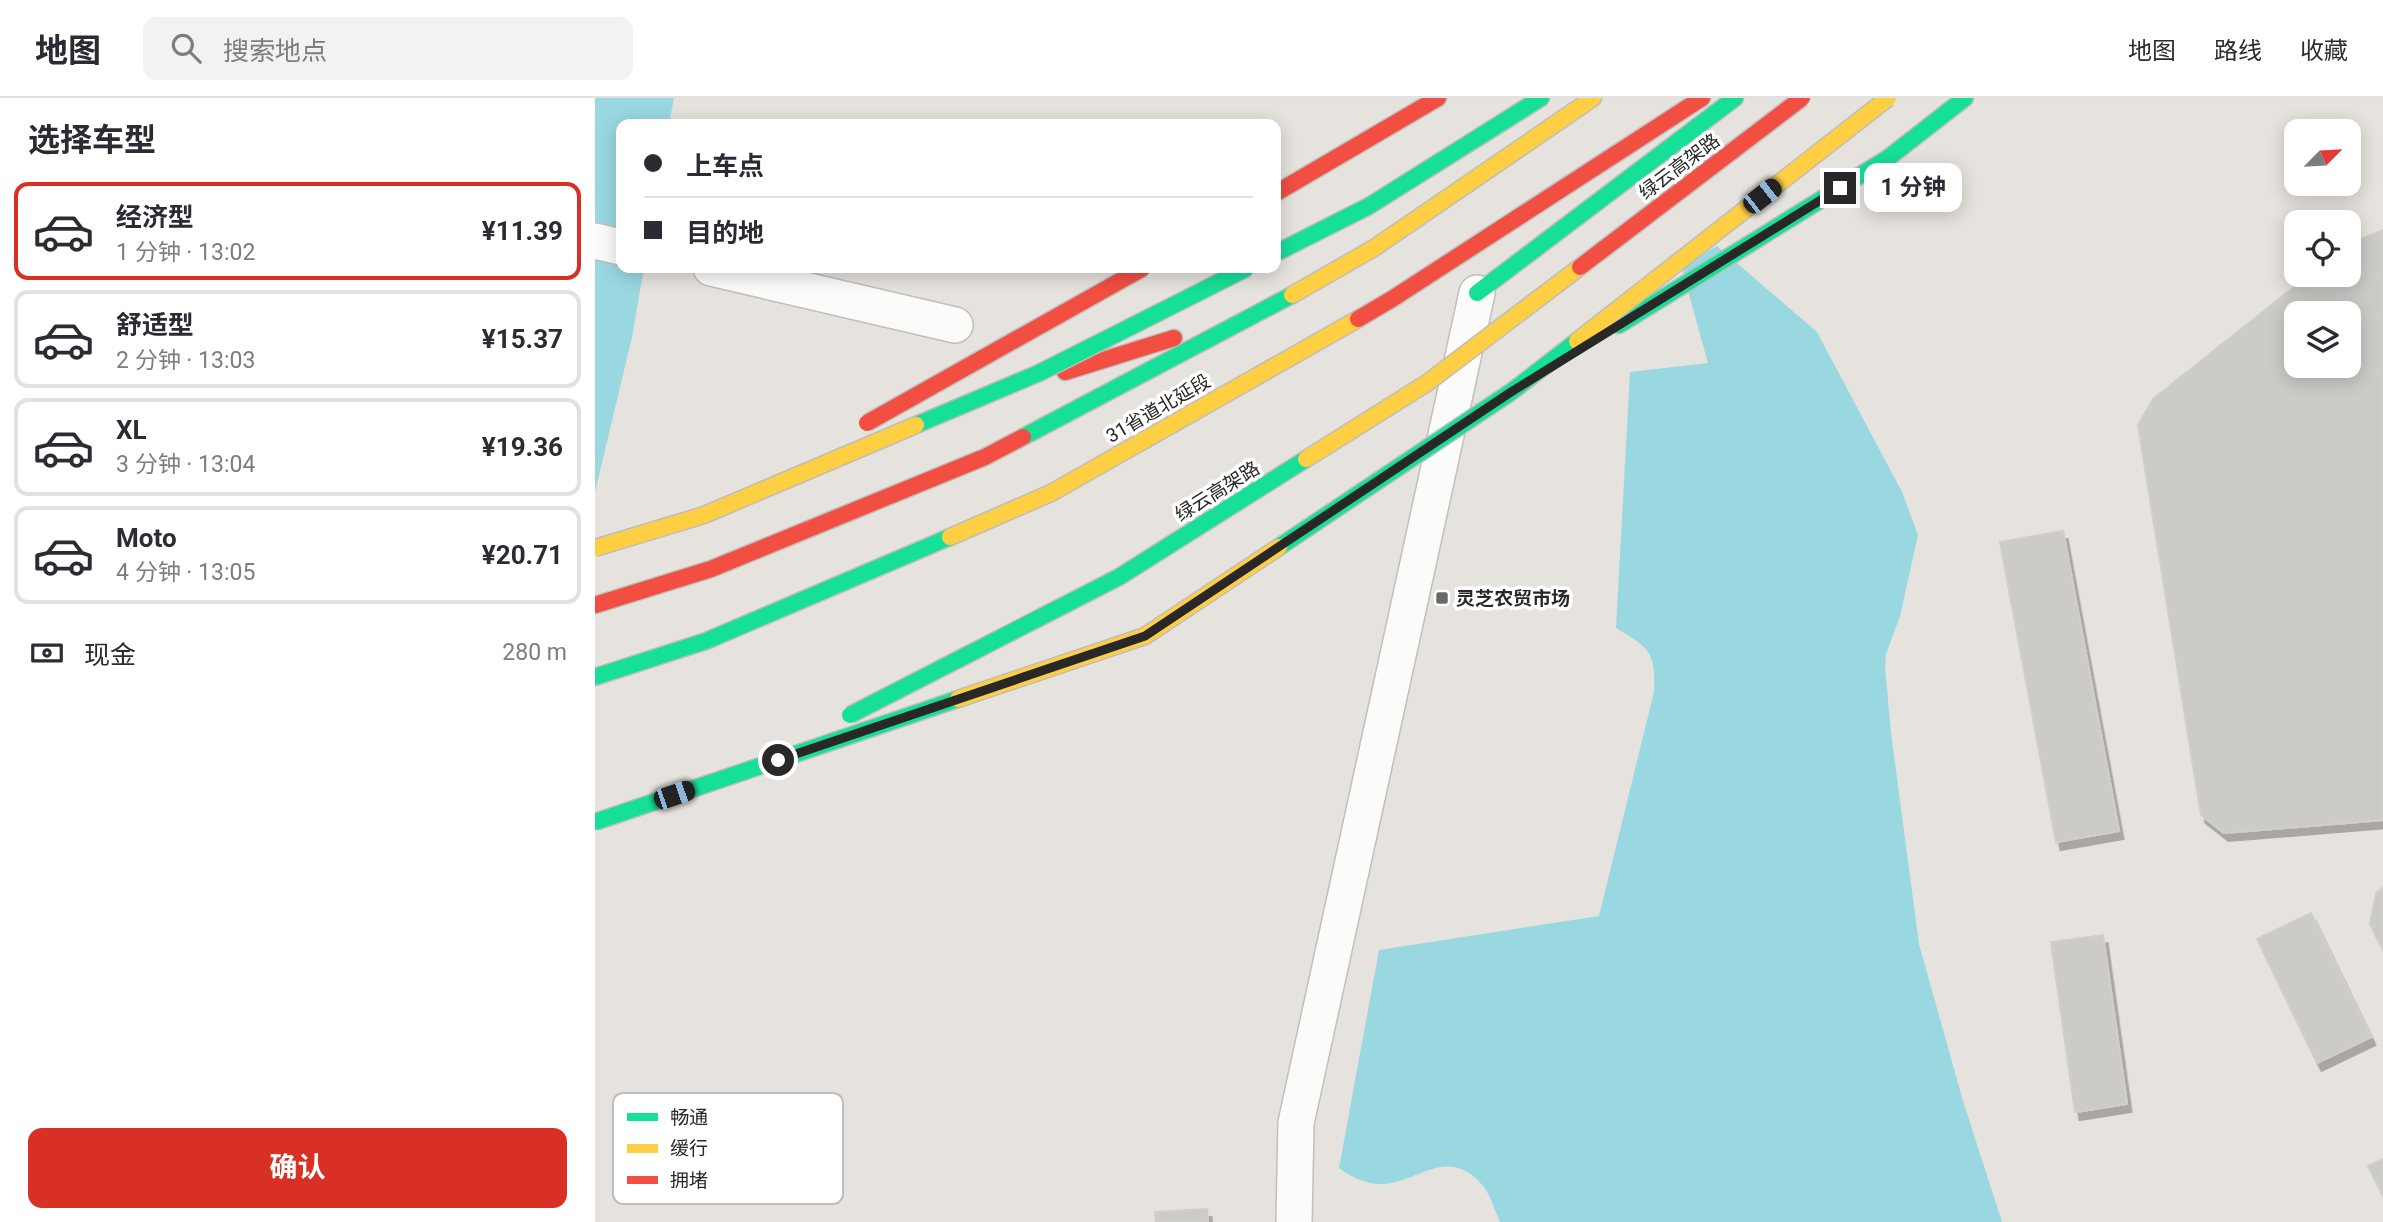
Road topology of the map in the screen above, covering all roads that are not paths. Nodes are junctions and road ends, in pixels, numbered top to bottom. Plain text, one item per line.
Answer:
1 (1438, 98) edge
2 (1541, 98) edge
3 (1593, 98) edge
4 (1702, 98) edge
5 (1735, 98) edge
6 (1802, 98) edge
7 (1888, 98) edge
8 (1965, 98) edge
9 (1281, 190) edge
10 (595, 241) edge
11 (616, 246) edge
12 (1281, 250) edge
13 (733, 273) edge
14 (1134, 273) edge
15 (1237, 273) edge
16 (1478, 293) joint
17 (1273, 306) junction
18 (955, 324) dead end
19 (1511, 392) junction
20 (851, 433) dead end
21 (826, 446) dead end
22 (704, 515) junction
23 (595, 539) edge
24 (595, 548) edge
25 (595, 605) edge
26 (595, 677) edge
27 (595, 820) edge
28 (1294, 1222) edge

1 - 9 main road
2 - 12 main road
3 - 17 main road
4 - 26 main road, 31省道北延段
5 - 16 main road
6 - 27 main road, 绿云高架路, bridge
7 - 19 main road, bridge
8 - 19 main road, bridge
10 - 11 street
13 - 18 street
14 - 20 main road, bridge
15 - 22 main road, bridge
16 - 28 street
17 - 23 main road, bridge
17 - 25 main road
19 - 27 main road, bridge
21 - 22 main road, bridge
22 - 24 main road, bridge

